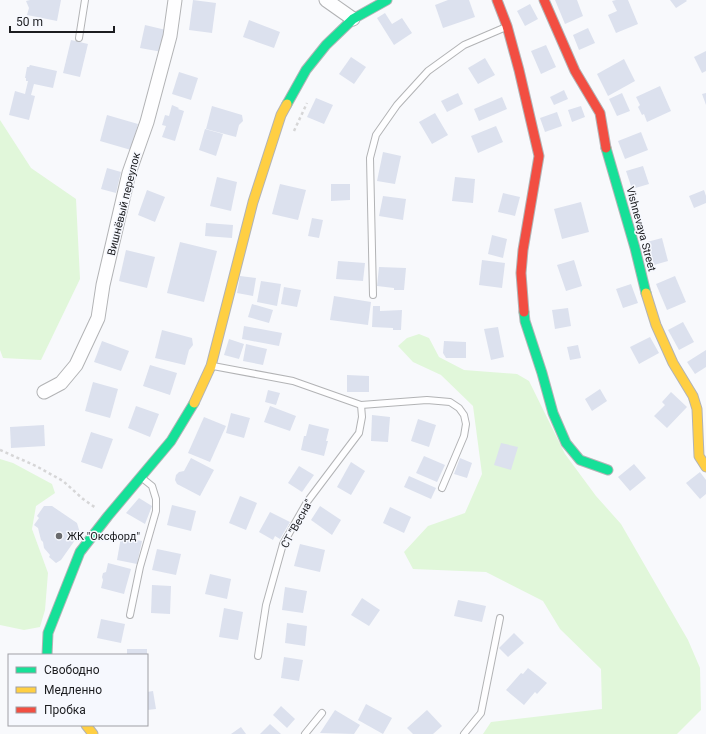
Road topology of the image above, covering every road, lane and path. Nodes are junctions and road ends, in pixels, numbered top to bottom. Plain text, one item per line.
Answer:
1 (85, 0) edge
2 (175, 0) edge
3 (326, 0) edge
4 (387, 0) edge
5 (497, 0) edge
6 (544, 0) edge
7 (353, 19) junction
8 (507, 26) junction
9 (79, 38) dead end
10 (309, 100) dead end
11 (292, 136) dead end
12 (373, 295) dead end
13 (211, 366) junction
14 (44, 392) dead end
15 (361, 404) junction
16 (0, 450) edge
17 (706, 467) edge
18 (608, 470) dead end
19 (141, 477) junction
20 (442, 488) dead end
21 (108, 516) junction
22 (130, 615) dead end
23 (500, 618) dead end
24 (47, 654) edge
25 (258, 656) dead end
26 (322, 714) dead end
27 (87, 726) edge
28 (93, 734) edge
29 (304, 734) edge
30 (464, 734) edge

1 - 9 lane
2 - 14 street, Вишнёвый переулок
3 - 7 street
4 - 7 street
5 - 8 street
6 - 17 street, Vishnevaya Street
7 - 13 street
8 - 12 lane
8 - 18 street
10 - 11 path
13 - 15 lane
13 - 19 street
15 - 20 lane
15 - 25 lane, СТ "Весна"
16 - 21 path
19 - 21 street
19 - 22 lane
21 - 24 street
23 - 30 lane
26 - 29 lane
27 - 28 street

